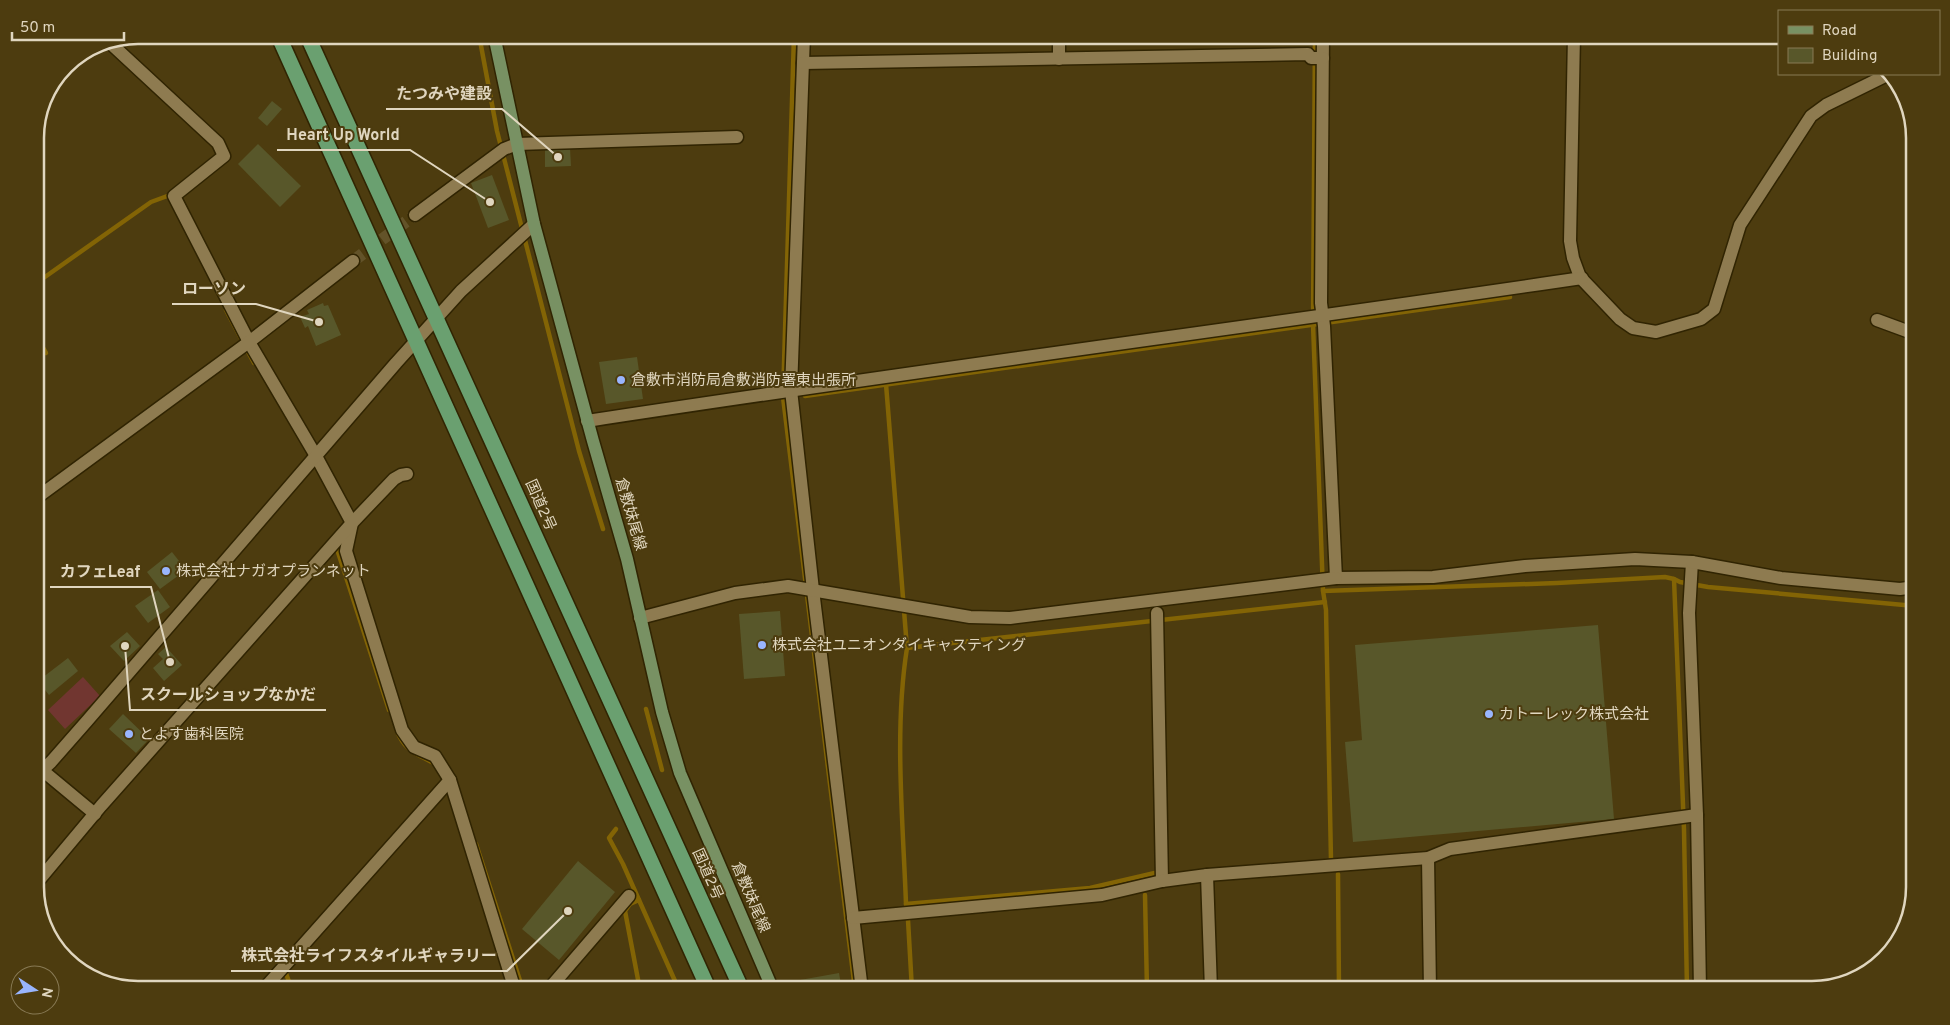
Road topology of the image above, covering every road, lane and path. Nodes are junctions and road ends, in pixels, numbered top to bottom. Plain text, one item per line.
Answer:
1 (282, 44) edge
2 (311, 44) edge
3 (496, 44) edge
4 (804, 44) edge
5 (1059, 44) edge
6 (1321, 44) edge
7 (1574, 44) edge
8 (115, 47) edge
9 (1318, 58) junction
10 (1059, 59) junction
11 (803, 63) junction
12 (1884, 77) edge
13 (737, 137) dead end
14 (517, 144) junction
15 (415, 215) tunnel mouth
16 (532, 226) junction
17 (353, 260) tunnel mouth
18 (1582, 278) junction
19 (436, 318) junction
20 (1320, 319) junction
21 (1876, 320) dead end
22 (1906, 331) edge
23 (416, 340) junction
24 (245, 345) junction
25 (786, 391) junction
26 (587, 421) junction
27 (316, 456) junction
28 (408, 474) dead end
29 (44, 491) edge
30 (352, 523) junction
31 (1692, 562) junction
32 (1336, 578) junction
33 (1906, 588) edge
34 (813, 590) junction
35 (1157, 617) dead end
36 (640, 618) junction
37 (44, 768) edge
38 (44, 778) edge
39 (449, 778) junction
40 (95, 814) junction
41 (1694, 816) junction
42 (1428, 858) junction
43 (44, 874) edge
44 (1161, 875) junction
45 (1207, 875) junction
46 (629, 896) dead end
47 (853, 918) junction
48 (271, 981) edge
49 (512, 981) edge
50 (556, 981) edge
51 (705, 981) edge
52 (738, 981) edge
53 (769, 981) edge
54 (861, 981) edge
55 (1211, 981) edge
56 (1430, 981) edge
57 (1700, 981) edge

1 - 23 highway
2 - 19 highway, 国道2号
3 - 14 main road, 倉敷妹尾線
4 - 11 street
5 - 10 street
6 - 9 street
7 - 18 street
8 - 24 street
9 - 10 street
9 - 20 street
10 - 11 street
11 - 25 street
12 - 18 street
13 - 14 street
14 - 15 street
14 - 16 main road, 倉敷妹尾線
16 - 19 street
16 - 26 main road, 倉敷妹尾線
17 - 24 street
18 - 20 street
19 - 23 street
19 - 52 highway, 国道2号
20 - 25 street
20 - 32 street
21 - 22 street
23 - 27 street
23 - 51 highway
24 - 27 street
24 - 29 street
25 - 26 street
25 - 34 street
26 - 36 main road, 倉敷妹尾線
27 - 30 street
27 - 37 street
28 - 30 street
30 - 39 street
30 - 40 street
31 - 32 street
31 - 33 street
31 - 41 street
32 - 34 street
34 - 36 street
34 - 47 street
35 - 44 street
36 - 53 main road, 倉敷妹尾線
38 - 40 street
39 - 48 street
39 - 49 street
40 - 43 street
41 - 42 street
41 - 57 street
42 - 45 street
42 - 56 street
44 - 45 street
44 - 47 street
45 - 55 street
46 - 50 street
47 - 54 street

